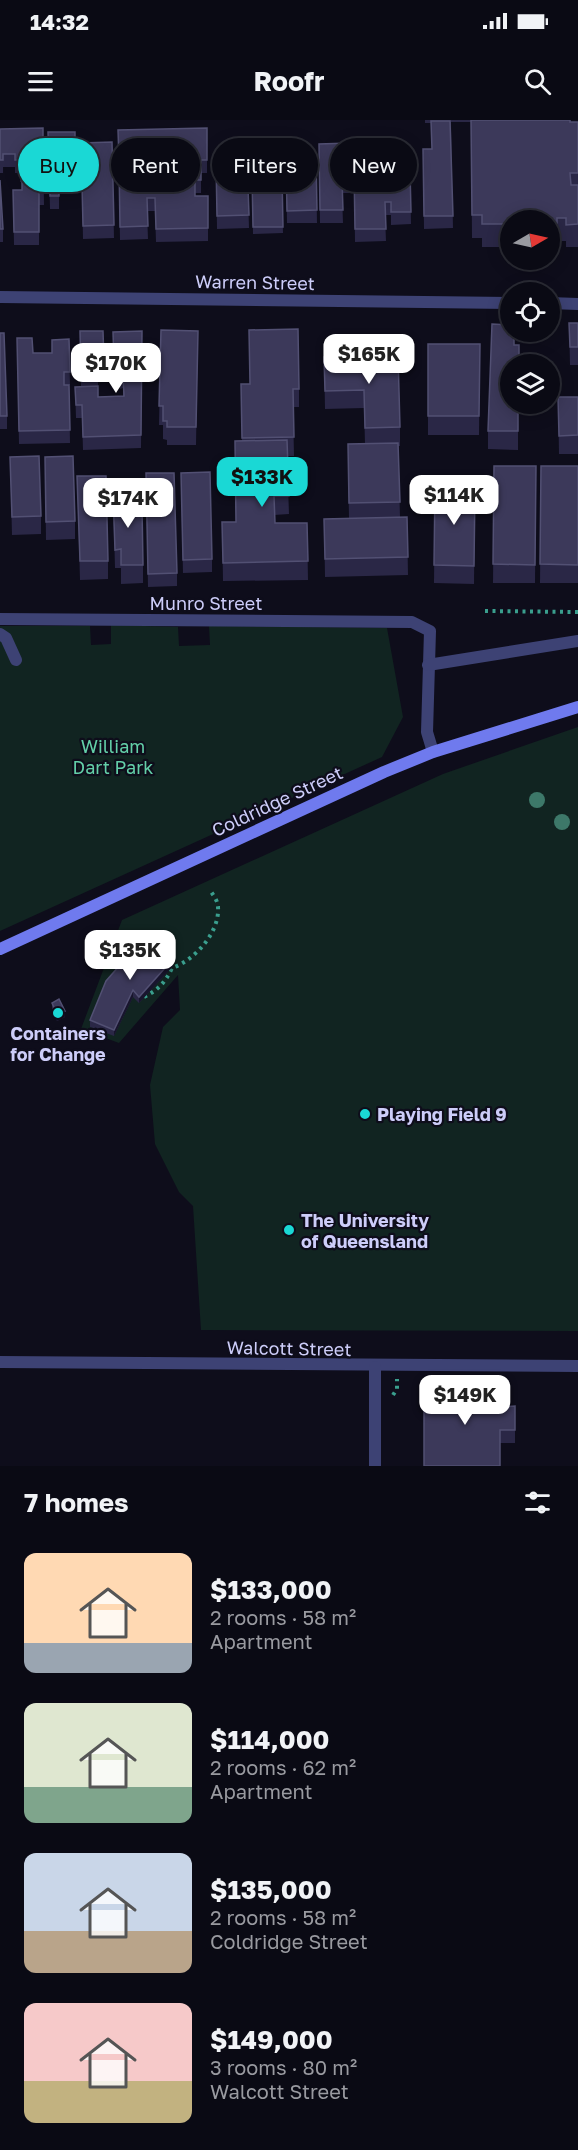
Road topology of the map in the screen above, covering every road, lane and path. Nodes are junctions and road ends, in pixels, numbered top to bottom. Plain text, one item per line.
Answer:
1 (0, 297) edge
2 (500, 303) edge
3 (560, 303) edge
4 (578, 304) edge
5 (485, 611) dead end
6 (578, 612) edge
7 (0, 619) edge
8 (0, 634) edge
9 (578, 641) edge
10 (16, 660) dead end
11 (428, 665) junction
12 (578, 707) edge
13 (433, 752) junction
14 (210, 890) dead end
15 (0, 949) edge
16 (144, 997) edge
17 (0, 1362) edge
18 (578, 1366) edge
19 (375, 1367) junction
20 (375, 1466) edge

1 - 2 street, Warren Street
3 - 4 street
5 - 6 path
7 - 11 street, Munro Street
8 - 10 street
9 - 11 street
11 - 13 street
12 - 13 main road, Coldridge Street
13 - 15 main road, Coldridge Street
14 - 16 path
17 - 19 street, Walcott Street
18 - 19 street, Walcott Street
19 - 20 street

